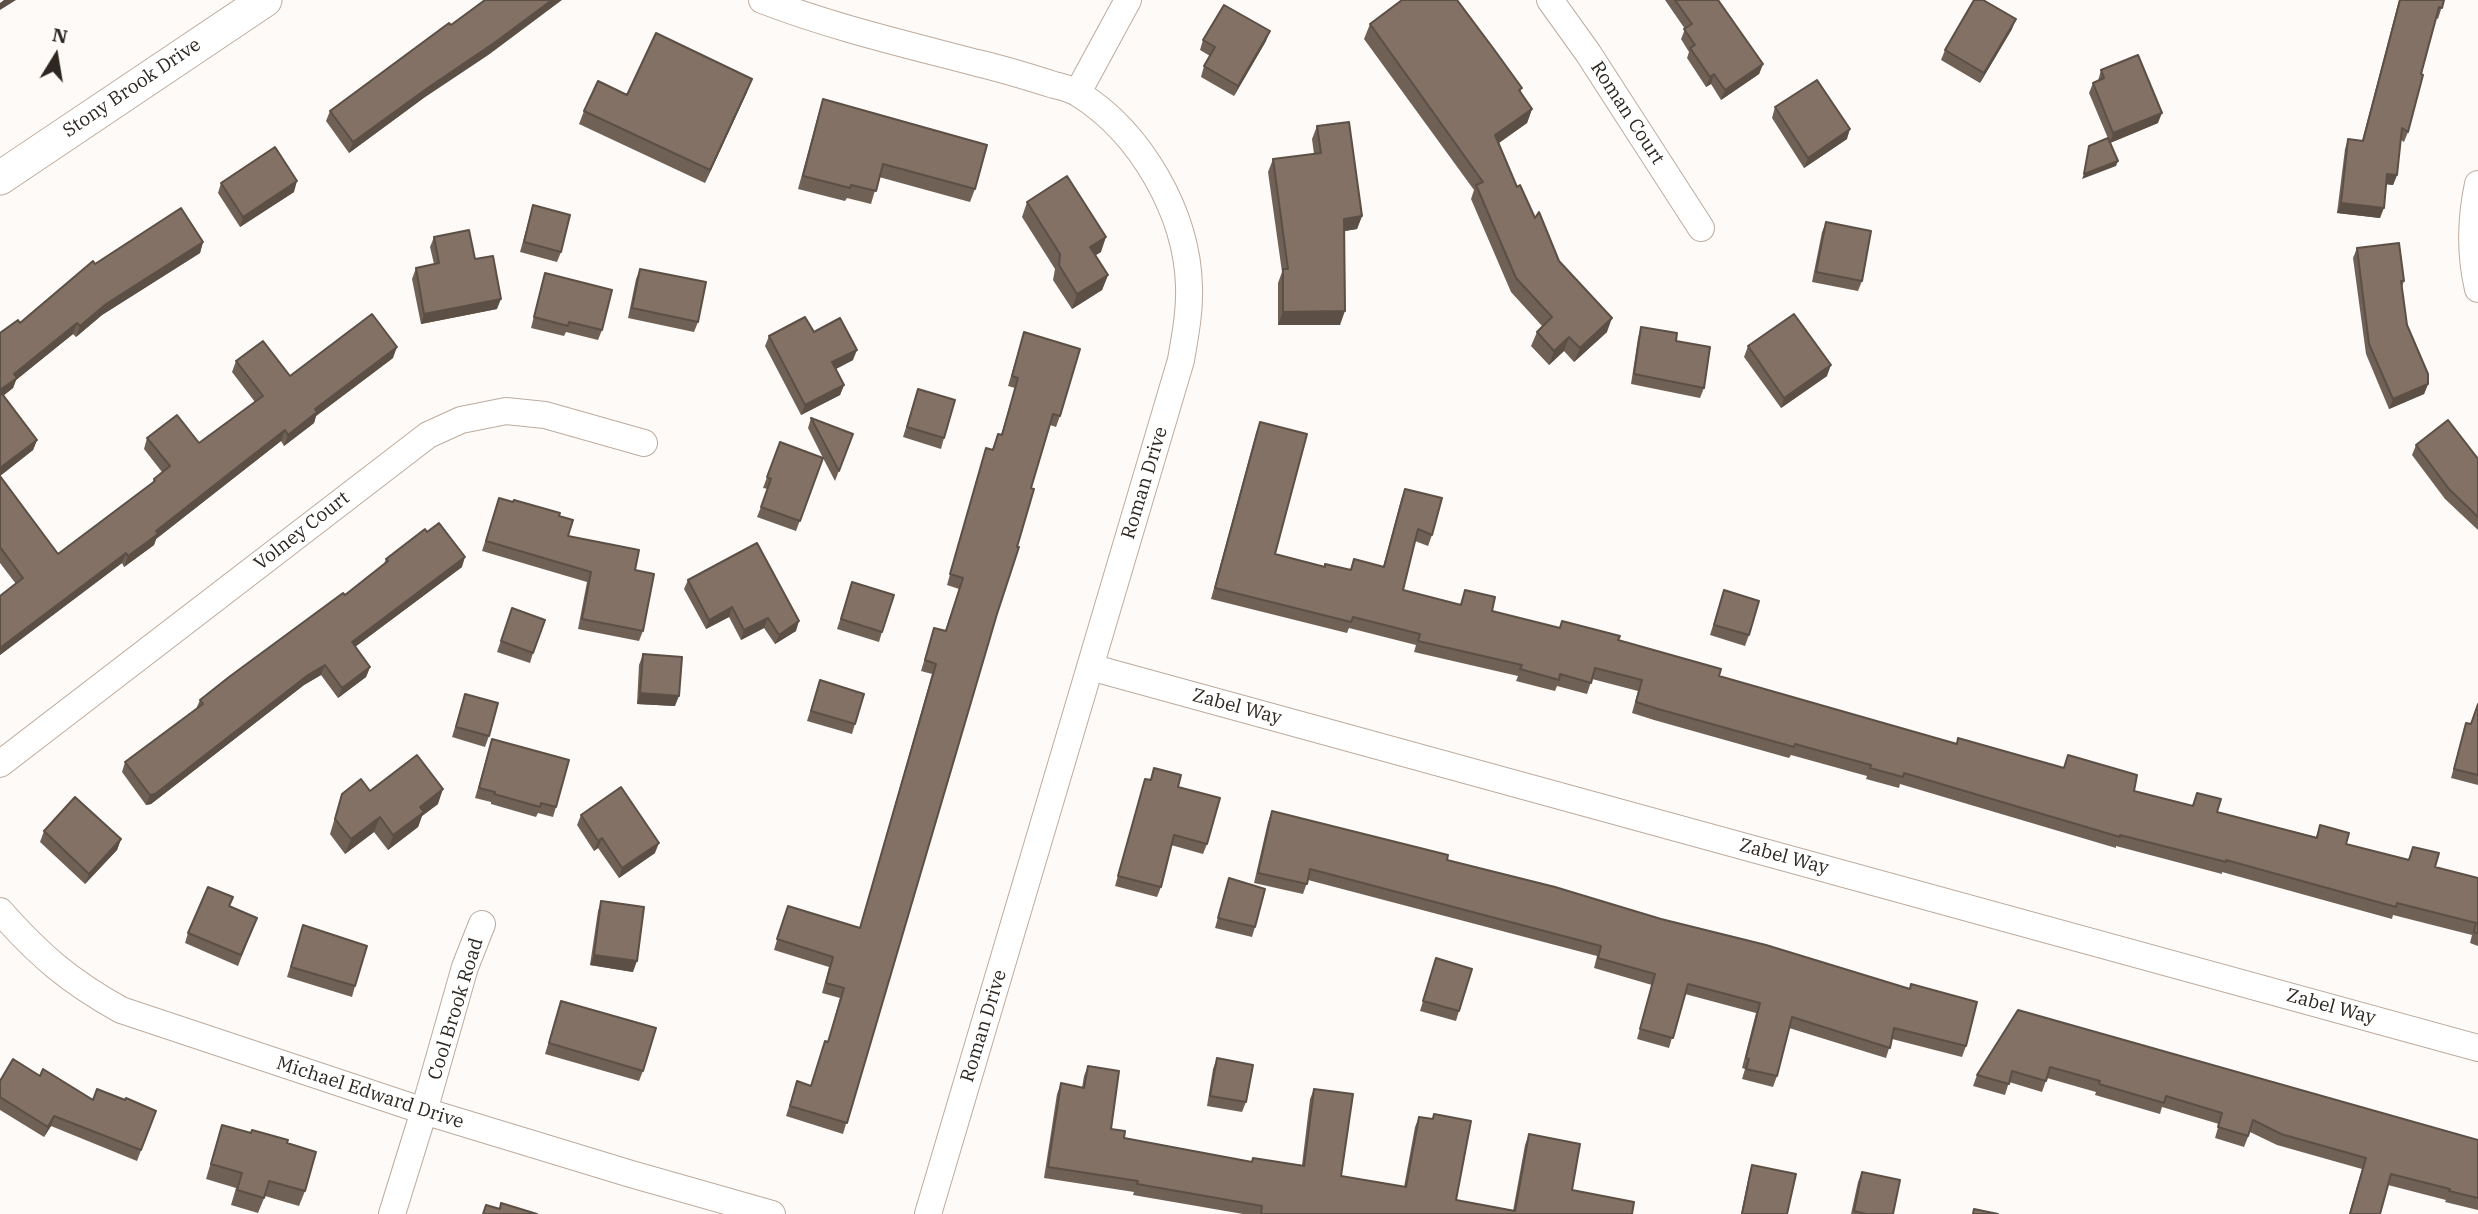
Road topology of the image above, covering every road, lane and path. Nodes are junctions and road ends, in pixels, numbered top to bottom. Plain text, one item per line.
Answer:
1 (265, 0) edge
2 (762, 0) edge
3 (1128, 0) edge
4 (1550, 0) edge
5 (1078, 92) junction
6 (0, 178) edge
7 (2478, 184) edge
8 (1702, 228) dead end
9 (2478, 289) edge
10 (644, 443) dead end
11 (1090, 667) junction
12 (0, 764) edge
13 (0, 911) edge
14 (482, 924) dead end
15 (2478, 1048) edge
16 (424, 1111) junction
17 (392, 1214) edge
18 (772, 1214) edge
19 (928, 1214) edge

1 - 6 street, Stony Brook Drive
2 - 5 street, Roman Drive
3 - 5 street
4 - 8 street, Roman Court
5 - 11 street, Roman Drive
7 - 9 street
10 - 12 street, Volney Court
11 - 15 street, Zabel Way
11 - 19 street, Roman Drive
13 - 16 street, Michael Edward Drive
14 - 16 street, Cool Brook Road
16 - 17 street, Cool Brook Road
16 - 18 street, Michael Edward Drive

